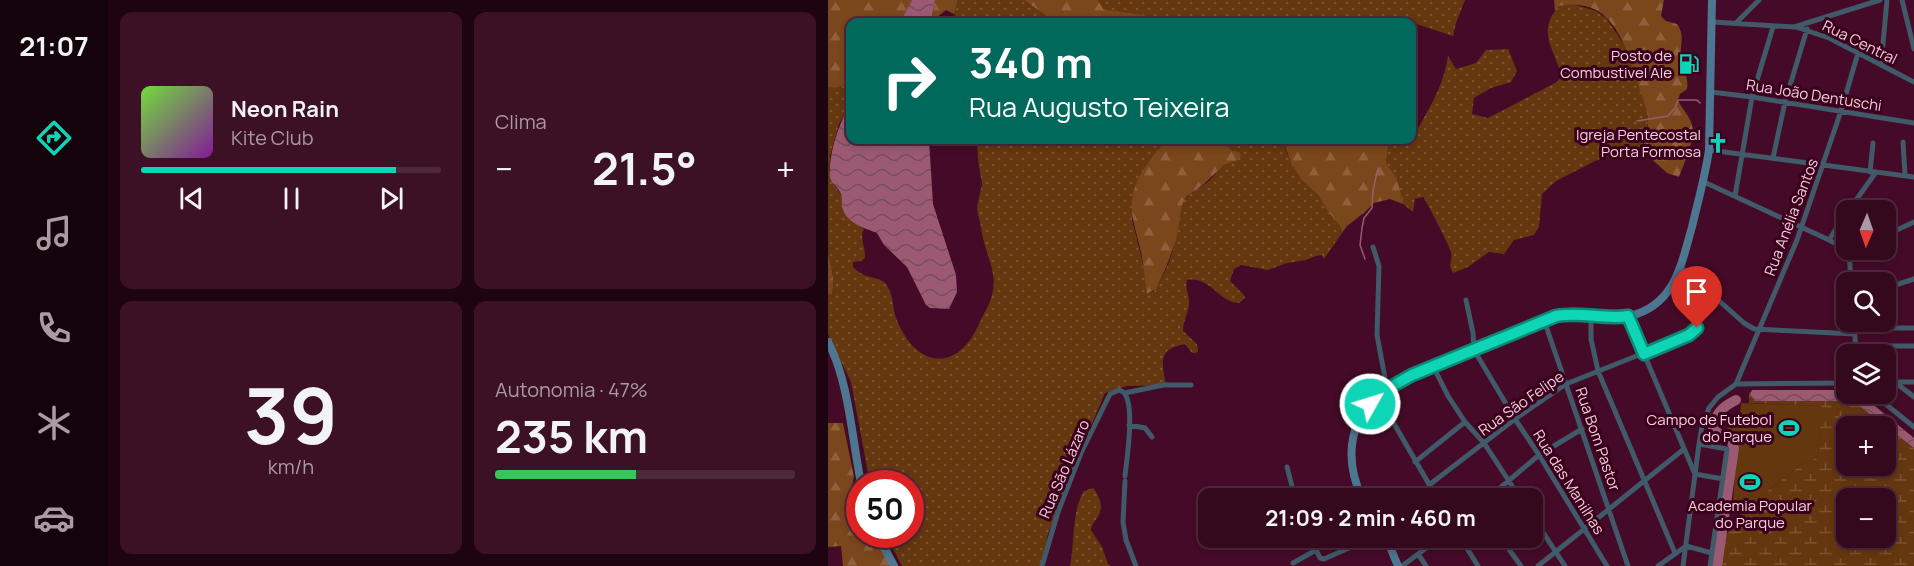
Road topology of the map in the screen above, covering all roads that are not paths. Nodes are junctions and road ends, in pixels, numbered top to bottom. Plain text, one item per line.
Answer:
1 (1712, 0) edge
2 (1759, 0) edge
3 (1880, 0) edge
4 (1887, 0) edge
5 (1902, 0) edge
6 (1713, 22) junction
7 (1736, 23) junction
8 (1773, 27) junction
9 (1794, 27) junction
10 (1807, 29) junction
11 (1914, 49) edge
12 (1858, 53) junction
13 (1881, 65) junction
14 (1914, 82) edge
15 (1711, 92) junction
16 (1752, 97) junction
17 (1785, 102) junction
18 (1841, 111) junction
19 (1914, 123) edge
20 (1903, 142) dead end
21 (1873, 143) dead end
22 (1709, 150) junction
23 (1742, 154) junction
24 (1773, 158) junction
25 (1823, 165) junction
26 (1873, 172) junction
27 (1905, 175) junction
28 (1914, 177) edge
29 (1704, 182) junction
30 (1735, 196) junction
31 (1856, 200) edge
32 (1914, 222) edge
33 (1802, 228) junction
34 (1836, 230) edge
35 (1896, 230) edge
36 (1829, 240) junction
37 (1836, 243) edge
38 (1373, 247) dead end
39 (1681, 267) junction
40 (1914, 279) edge
41 (1896, 285) edge
42 (1708, 290) junction
43 (1466, 300) dead end
44 (1591, 315) junction
45 (1628, 316) junction
46 (1544, 320) junction
47 (1896, 328) edge
48 (1914, 328) edge
49 (1758, 330) junction
50 (1855, 333) joint
51 (828, 342) edge
52 (1856, 344) edge
53 (1896, 346) edge
54 (1914, 346) edge
55 (1474, 350) junction
56 (1644, 354) junction
57 (1433, 366) junction
58 (1598, 371) junction
59 (1896, 382) edge
60 (1914, 382) edge
61 (1836, 383) edge
62 (1896, 383) edge
63 (1566, 384) junction
64 (1736, 384) junction
65 (1191, 385) dead end
66 (1387, 389) junction
67 (1122, 391) junction
68 (1378, 396) junction
69 (1914, 397) edge
70 (1885, 404) edge
71 (1515, 419) junction
72 (1465, 422) junction
73 (1130, 425) junction
74 (1914, 428) edge
75 (1582, 429) junction
76 (1152, 437) dead end
77 (1484, 443) junction
78 (1699, 444) junction
79 (1685, 450) junction
80 (1539, 455) junction
81 (1697, 455) junction
82 (1415, 462) junction
83 (1287, 467) dead end
84 (859, 470) edge
85 (1695, 474) junction
86 (1723, 479) junction
87 (1644, 480) junction
88 (1509, 481) junction
89 (1429, 484) junction
90 (1292, 488) edge
91 (1358, 488) edge
92 (1431, 488) edge
93 (1500, 488) edge
94 (1514, 488) edge
95 (1609, 507) junction
96 (1584, 528) junction
97 (1543, 532) edge
98 (1686, 546) junction
99 (885, 548) edge
100 (1350, 548) edge
101 (1391, 548) edge
102 (1427, 548) edge
103 (1467, 548) edge
104 (1508, 548) edge
105 (1316, 550) joint
106 (1556, 551) junction
107 (1675, 553) junction
108 (1712, 553) junction
109 (1418, 555) junction
110 (1293, 562) edge
111 (894, 566) edge
112 (1042, 566) edge
113 (1136, 566) edge
114 (1400, 566) edge
115 (1426, 566) edge
116 (1478, 566) edge
117 (1521, 566) edge
118 (1538, 566) edge
119 (1565, 566) edge
120 (1607, 566) edge
121 (1628, 566) edge
122 (1658, 566) edge
123 (1683, 566) edge
124 (1710, 566) edge

1 - 6 main road
2 - 7 street
3 - 9 street
4 - 13 street
5 - 11 street
6 - 7 street
6 - 15 main road
7 - 8 street
8 - 9 street
8 - 16 street
9 - 10 street, Rua Central
10 - 12 street, Rua Central
10 - 17 street
12 - 13 street, Rua Central
12 - 18 street, Rua Anélia Santos
13 - 14 street, Rua Central
15 - 16 street, Rua João Dentuschi
15 - 22 main road
16 - 17 street, Rua João Dentuschi
16 - 23 street
17 - 18 street, Rua João Dentuschi
17 - 24 street
18 - 19 street, Rua João Dentuschi
18 - 25 street, Rua Anélia Santos
20 - 27 street
21 - 26 street
22 - 23 street
22 - 29 main road
23 - 24 street
23 - 30 street
24 - 25 street
25 - 26 street
25 - 33 street, Rua Anélia Santos
26 - 27 street
26 - 31 street
27 - 28 street
29 - 30 street
29 - 39 main road
30 - 33 street
32 - 35 street
33 - 36 street
33 - 49 street, Rua Anélia Santos
34 - 36 street
36 - 37 street
38 - 66 street
39 - 42 street
39 - 45 main road
40 - 41 street
42 - 49 street
42 - 56 street, Rua São Felipe
43 - 55 street
44 - 45 main road
44 - 46 main road
44 - 58 street
45 - 56 street
46 - 55 main road
46 - 63 street, Rua Bom Pastor
47 - 48 street
49 - 50 street
49 - 64 street, Rua Anélia Santos
50 - 52 street
51 - 84 main road
53 - 54 street
55 - 57 main road
55 - 71 street, Rua das Manilhas
56 - 58 street, Rua São Felipe
56 - 79 street
57 - 66 main road
57 - 72 street
58 - 63 street, Rua São Felipe
58 - 87 street
59 - 60 street
61 - 64 street
62 - 69 street
63 - 71 street, Rua São Felipe
63 - 75 street, Rua Bom Pastor
64 - 78 street
65 - 67 street
66 - 68 main road
67 - 73 street
67 - 112 street, Rua São Lázaro
68 - 82 street
68 - 91 main road
70 - 74 street
71 - 77 street, Rua São Felipe
71 - 80 street, Rua das Manilhas
72 - 77 street
72 - 82 street
73 - 76 street
73 - 113 street
75 - 80 street
75 - 95 street, Rua Bom Pastor
77 - 88 street
77 - 89 street, Rua São Felipe
78 - 81 street
78 - 86 street
79 - 81 street
79 - 85 street
79 - 87 street
80 - 88 street
80 - 96 street, Rua das Manilhas
81 - 85 street
82 - 89 street
83 - 90 street
85 - 86 street
85 - 98 street
86 - 108 street
87 - 95 street
87 - 107 street
88 - 93 street
88 - 94 street
89 - 92 street
95 - 96 street
95 - 121 street, Rua Bom Pastor
96 - 106 street
96 - 120 street, Rua das Manilhas
97 - 106 street
98 - 107 street
98 - 108 street
98 - 123 street
99 - 111 main road
100 - 105 street
101 - 114 main road
102 - 109 street
103 - 116 street
104 - 117 street
105 - 110 street
106 - 118 street
106 - 119 street
107 - 122 street
108 - 124 street
109 - 114 street
109 - 115 street

